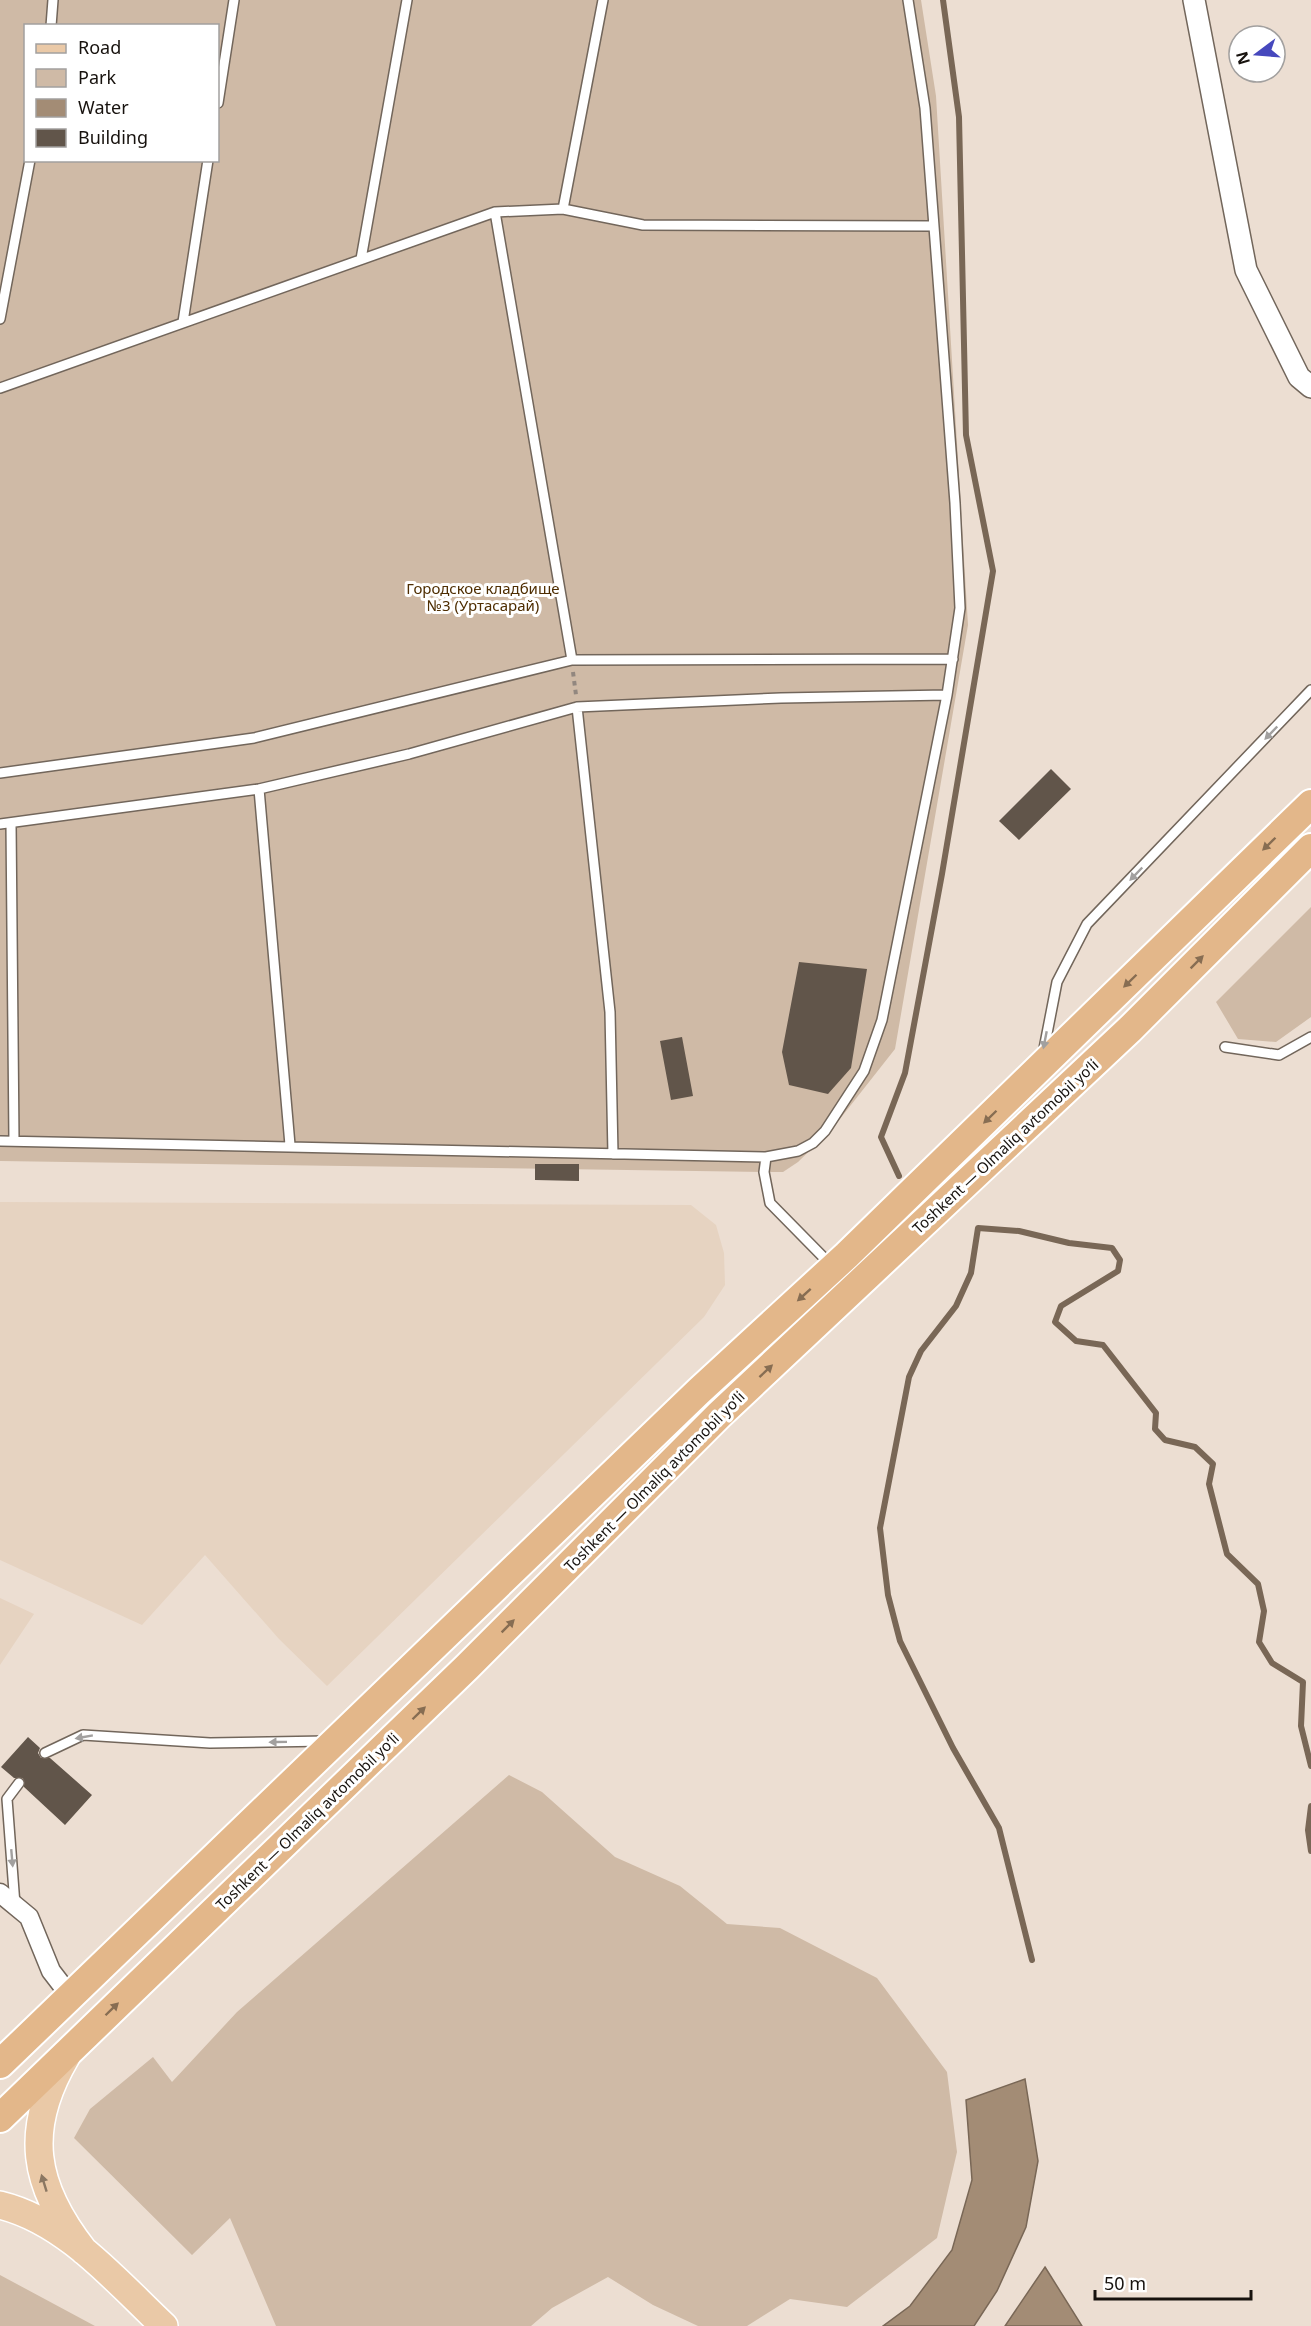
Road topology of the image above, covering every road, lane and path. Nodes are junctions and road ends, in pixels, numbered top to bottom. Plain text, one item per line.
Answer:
1 (53, 0) edge
2 (234, 0) edge
3 (408, 0) edge
4 (603, 0) edge
5 (908, 0) edge
6 (1194, 0) edge
7 (51, 24) edge
8 (219, 97) edge
9 (30, 162) edge
10 (208, 162) edge
11 (563, 209) junction
12 (495, 212) junction
13 (934, 226) junction
14 (361, 259) junction
15 (0, 319) edge
16 (183, 322) junction
17 (1311, 387) edge
18 (0, 388) edge
19 (953, 659) junction
20 (572, 660) junction
21 (1311, 690) edge
22 (947, 694) junction
23 (577, 707) junction
24 (0, 772) edge
25 (259, 789) junction
26 (1311, 804) edge
27 (11, 823) junction
28 (0, 824) edge
29 (1311, 848) edge
30 (1311, 1037) edge
31 (1225, 1047) dead end
32 (1040, 1068) junction
33 (0, 1141) edge
34 (14, 1141) junction
35 (290, 1145) junction
36 (614, 1154) junction
37 (766, 1157) junction
38 (834, 1268) junction
39 (337, 1741) junction
40 (45, 1753) dead end
41 (19, 1783) dead end
42 (0, 1893) edge
43 (15, 1906) junction
44 (71, 1997) junction
45 (70, 2050) junction
46 (0, 2064) edge
47 (0, 2118) edge
48 (0, 2205) edge
49 (84, 2251) junction
50 (164, 2326) edge

1 - 7 lane
2 - 8 lane
3 - 14 lane
4 - 11 lane
5 - 13 lane
6 - 17 street
9 - 15 lane
10 - 16 lane
11 - 12 lane
11 - 13 lane
12 - 14 lane
12 - 20 lane
13 - 19 lane
14 - 16 lane
16 - 18 lane
19 - 20 lane
19 - 22 lane
20 - 23 path
20 - 24 lane
21 -> 32 lane
22 - 23 lane
22 - 37 lane
23 - 25 lane
23 - 36 lane
25 - 27 lane
25 - 35 lane
26 -> 32 highway, Toshkent — Olmaliq avtomobil yo‘li
27 - 28 lane
27 - 34 lane
45 -> 29 highway, Toshkent — Olmaliq avtomobil yo‘li
30 - 31 lane
32 -> 38 highway, Toshkent — Olmaliq avtomobil yo‘li
33 - 34 lane
34 - 35 lane
35 - 36 lane
36 - 37 lane
37 - 38 lane
38 -> 39 highway, Toshkent — Olmaliq avtomobil yo‘li
39 -> 40 lane
39 - 44 highway, Toshkent — Olmaliq avtomobil yo‘li
41 -> 43 lane
42 - 43 street
43 - 44 street
44 - 46 highway, Toshkent — Olmaliq avtomobil yo‘li
45 - 47 highway, Toshkent — Olmaliq avtomobil yo‘li
49 -> 45 main road
48 - 49 main road
49 - 50 main road

